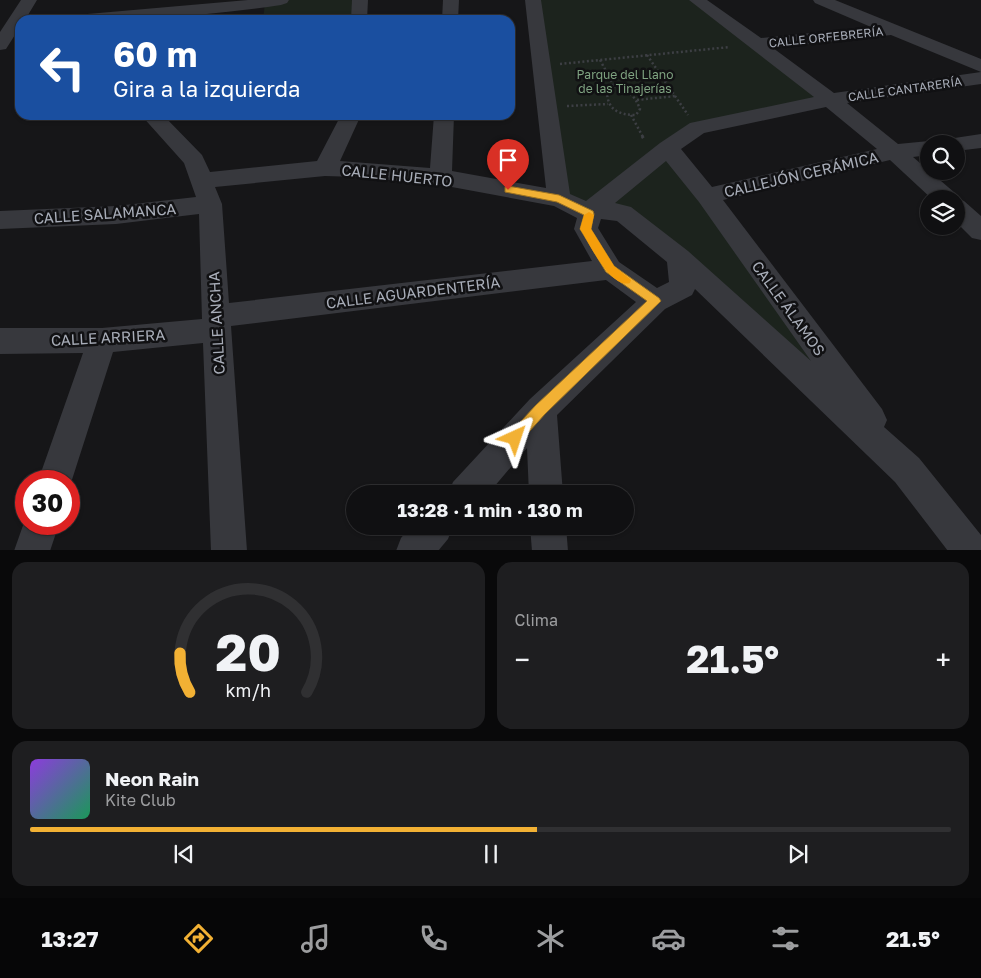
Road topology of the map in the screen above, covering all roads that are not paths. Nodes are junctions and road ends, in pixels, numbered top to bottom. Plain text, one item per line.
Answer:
1 (29, 0) edge
2 (360, 0) edge
3 (451, 0) edge
4 (533, 0) edge
5 (697, 0) edge
6 (821, 0) edge
7 (273, 1) edge
8 (140, 11) edge
9 (22, 15) edge
10 (112, 15) edge
11 (266, 15) edge
12 (360, 15) edge
13 (450, 15) edge
14 (15, 28) edge
15 (895, 30) junction
16 (758, 44) junction
17 (0, 45) edge
18 (981, 66) edge
19 (981, 78) edge
20 (829, 100) junction
21 (156, 120) edge
22 (349, 120) edge
23 (444, 120) edge
24 (981, 142) edge
25 (965, 143) edge
26 (920, 149) edge
27 (895, 152) junction
28 (662, 154) junction
29 (325, 168) junction
30 (441, 177) junction
31 (937, 190) edge
32 (205, 193) junction
33 (707, 196) junction
34 (559, 199) junction
35 (591, 211) junction
36 (0, 220) edge
37 (679, 258) junction
38 (610, 269) junction
39 (655, 301) junction
40 (216, 323) junction
41 (102, 340) junction
42 (0, 341) edge
43 (541, 409) junction
44 (59, 470) edge
45 (907, 470) junction
46 (473, 485) edge
47 (545, 485) edge
48 (37, 535) edge
49 (427, 535) edge
50 (549, 535) edge
51 (32, 550) edge
52 (230, 550) edge
53 (414, 550) edge
54 (550, 550) edge
55 (971, 550) edge

1 - 9 street
2 - 12 street
3 - 13 street
4 - 34 street
5 - 16 street
6 - 15 street
7 - 8 street
7 - 11 street
8 - 10 street
14 - 17 street
15 - 16 street, CALLE ORFEBRERÍA
15 - 18 street
16 - 20 street
19 - 20 street, CALLE CANTARERÍA
20 - 27 street
20 - 28 street, CALLE CANTARERÍA
21 - 32 street, CALLE ANCHA
22 - 29 street
23 - 30 street
24 - 25 street
26 - 27 street, CALLEJÓN CERÁMICA
27 - 31 street
27 - 33 street, CALLEJÓN CERÁMICA
28 - 33 street, CALLE ÁLAMOS
28 - 35 street
29 - 30 street, CALLE HUERTO
29 - 32 street, CALLE HUERTO
30 - 34 street, CALLE HUERTO
32 - 36 street, CALLE SALAMANCA
32 - 40 street, CALLE ANCHA
33 - 45 street, CALLE ÁLAMOS
34 - 35 street, CALLE HUERTO
35 - 37 street, CALLE ÁLAMOS
35 - 38 street
37 - 39 street
37 - 45 street, CALLE ÁLAMOS
38 - 39 street
38 - 40 street, CALLE AGUARDENTERÍA
39 - 43 street
40 - 41 street, CALLE ARRIERA
40 - 52 street, CALLE ANCHA
41 - 42 street, CALLE ARRIERA
41 - 44 street
43 - 46 street
43 - 47 street
45 - 55 street, CALLE ÁLAMOS
48 - 51 street
49 - 53 street
50 - 54 street

